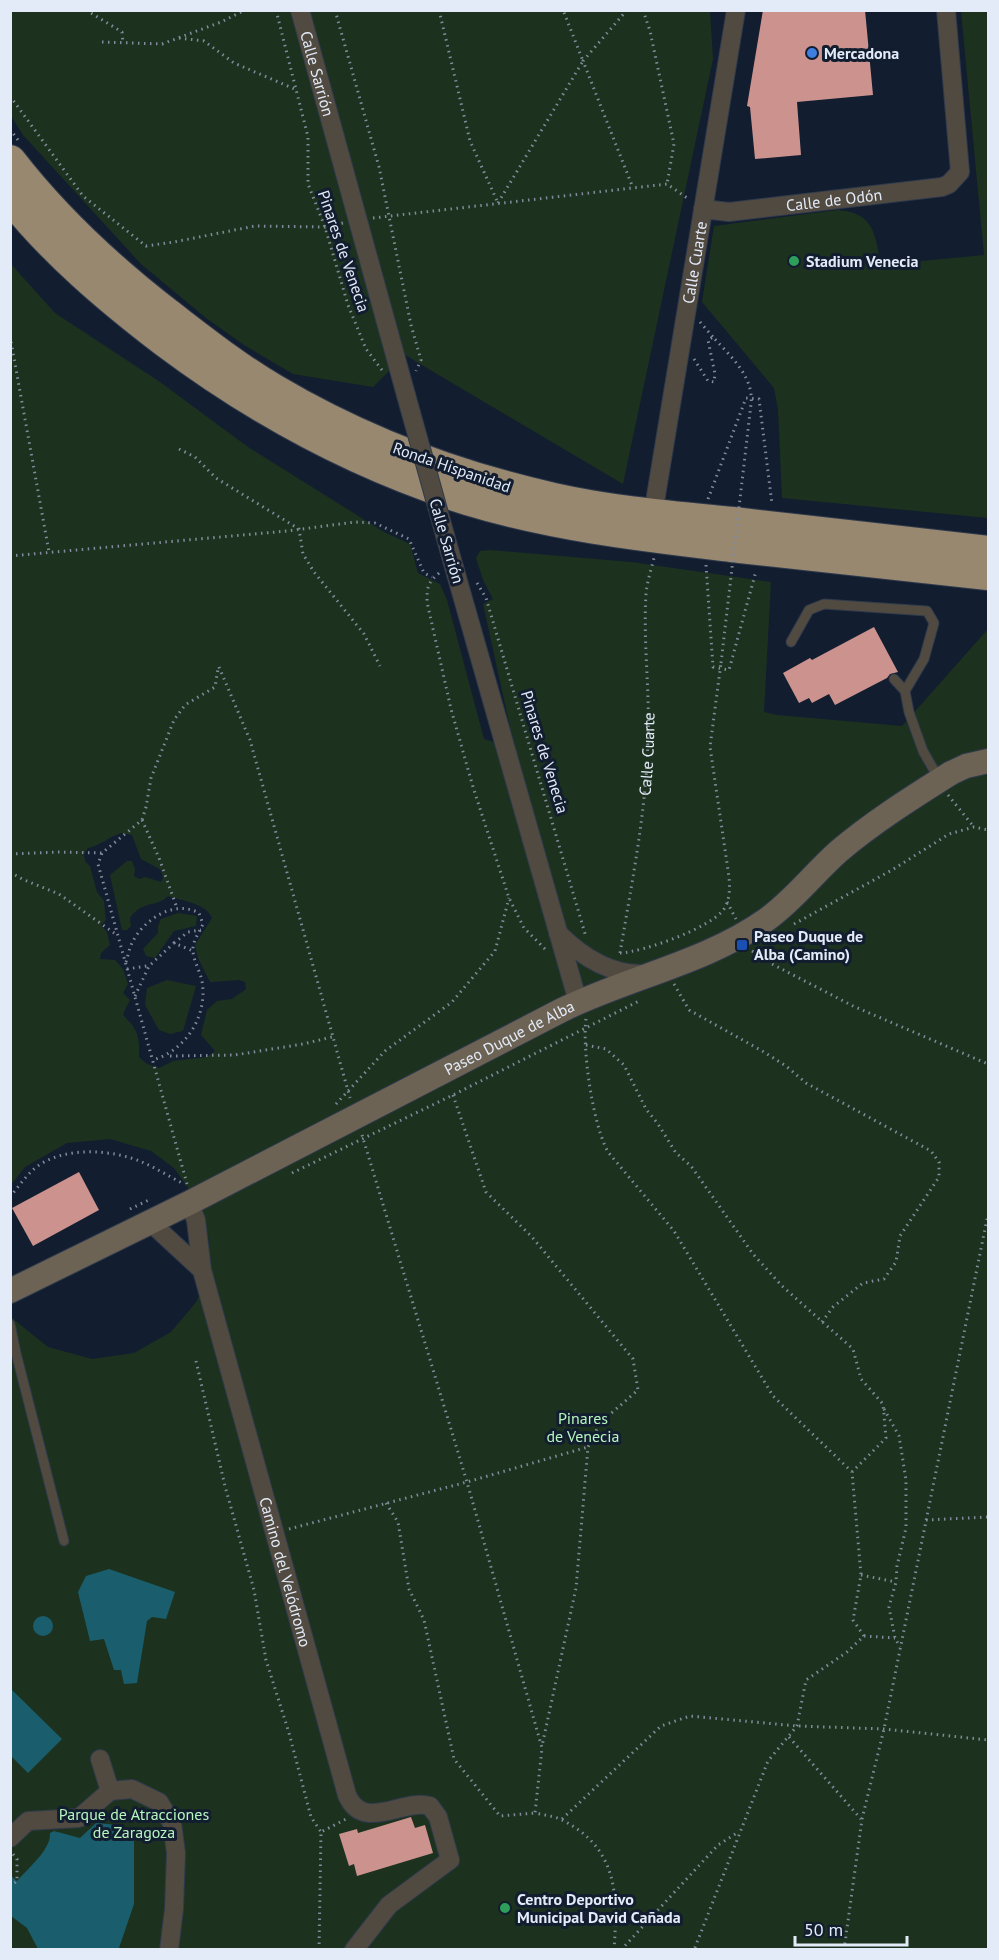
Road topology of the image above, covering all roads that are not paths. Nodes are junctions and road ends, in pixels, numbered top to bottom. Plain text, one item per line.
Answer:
1 (300, 10) edge
2 (736, 10) edge
3 (946, 10) edge
4 (16, 153) edge
5 (10, 196) edge
6 (703, 209) junction
7 (655, 535) junction
8 (988, 552) edge
9 (988, 574) edge
10 (791, 642) dead end
11 (894, 679) dead end
12 (905, 691) junction
13 (988, 761) edge
14 (939, 781) junction
15 (557, 932) junction
16 (663, 978) junction
17 (583, 1000) junction
18 (189, 1203) junction
19 (150, 1222) junction
20 (202, 1270) junction
21 (10, 1291) edge
22 (10, 1324) edge
23 (64, 1541) dead end
24 (100, 1759) dead end
25 (110, 1791) junction
26 (10, 1838) edge
27 (169, 1950) edge
28 (354, 1950) edge

1 - 15 street, Calle Sarrión, bridge
2 - 6 street, Calle Cuarte
3 - 6 street, Calle de Odón
4 - 7 highway, Ronda Hispanidad
5 - 7 highway, Ronda Hispanidad
6 - 7 street, Calle Cuarte
7 - 8 highway, Ronda Hispanidad
7 - 9 highway, Ronda Hispanidad
10 - 12 lane
11 - 12 lane
12 - 14 lane
13 - 14 street, Paseo Duque de Alba
14 - 16 street, Paseo Duque de Alba
15 - 16 street
15 - 17 street, Calle Sarrión
16 - 17 street, Paseo Duque de Alba
17 - 18 street, Paseo Duque de Alba
18 - 19 street, Paseo Duque de Alba
18 - 20 street, Camino del Velódromo
19 - 20 street
19 - 21 street, Paseo Duque de Alba
20 - 28 street, Camino del Velódromo
22 - 23 lane
24 - 25 street
25 - 26 street
25 - 27 street

